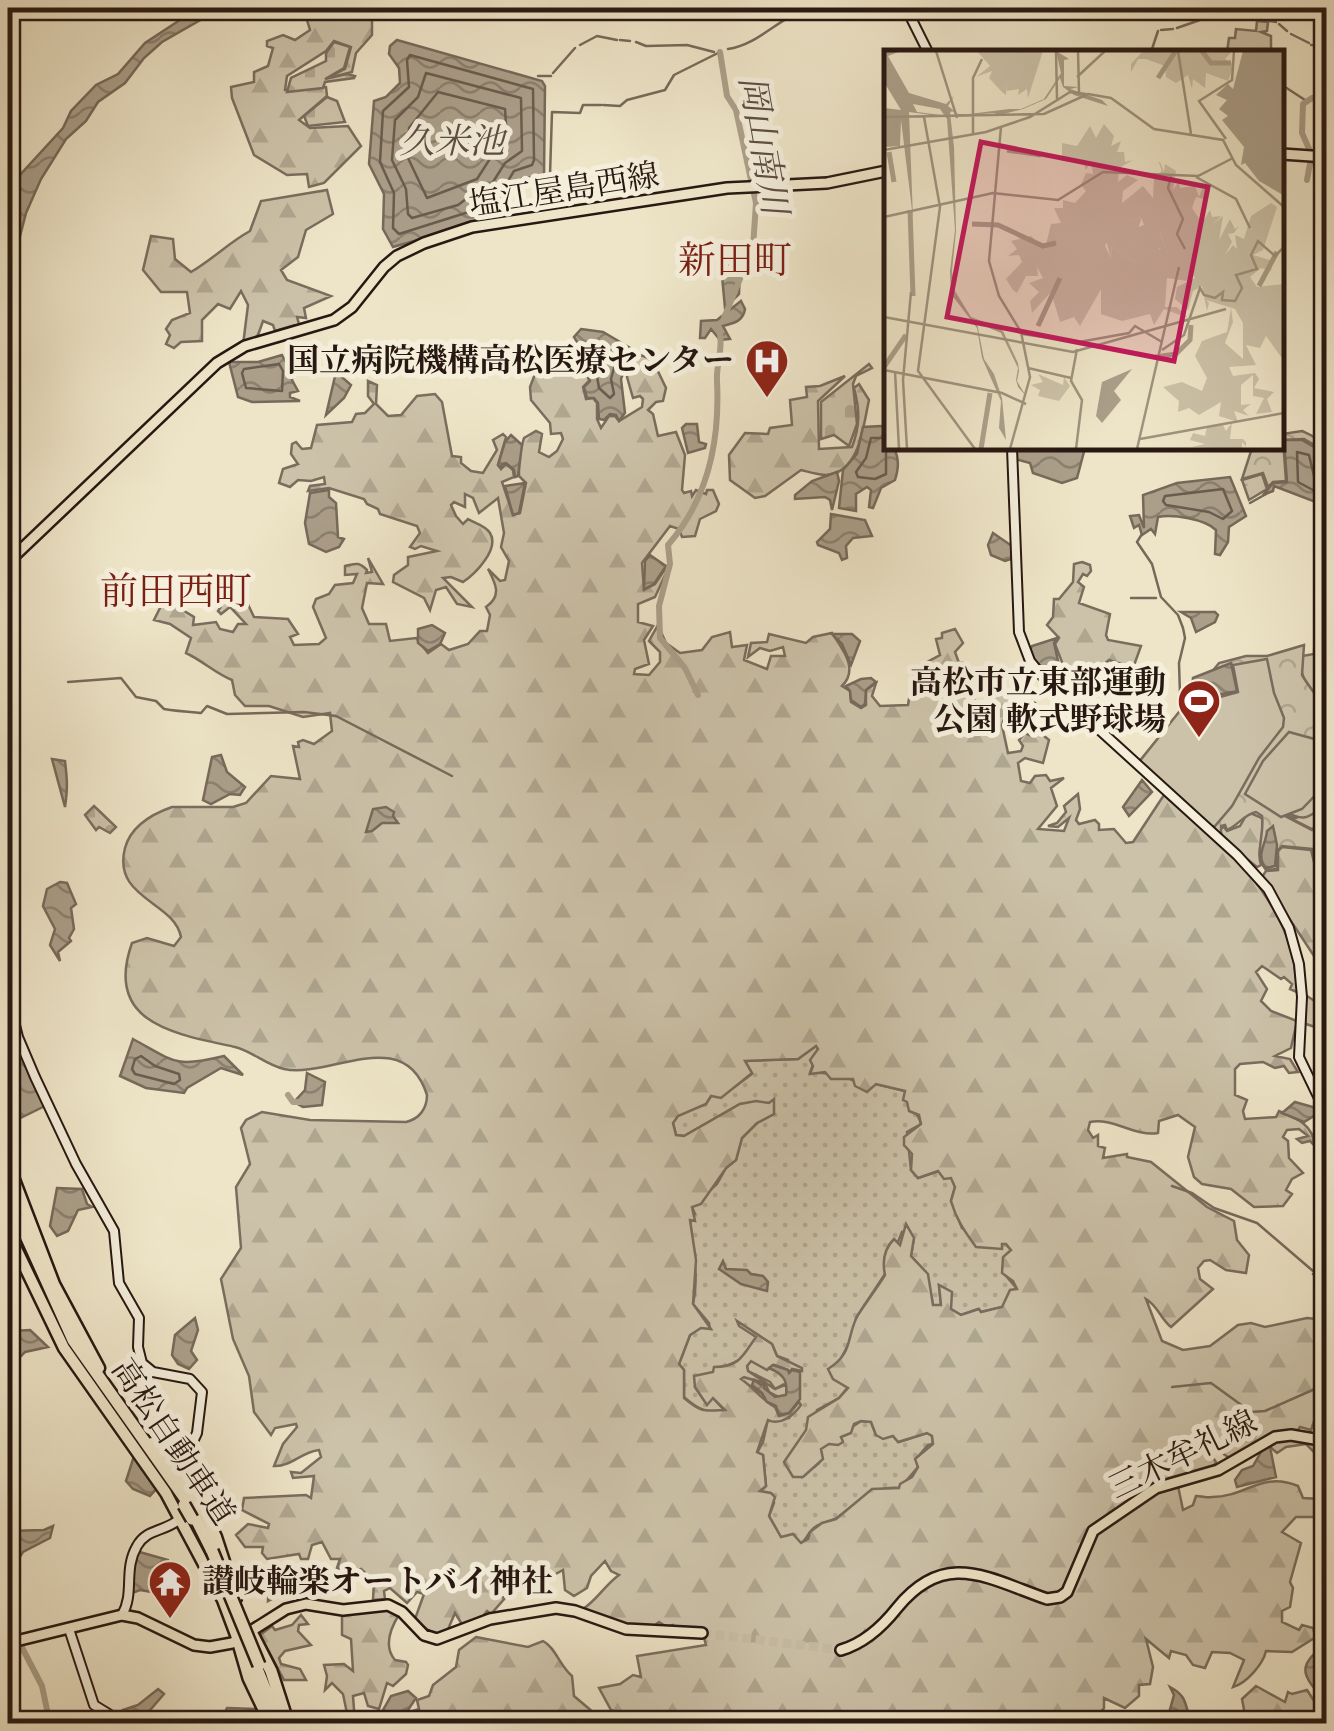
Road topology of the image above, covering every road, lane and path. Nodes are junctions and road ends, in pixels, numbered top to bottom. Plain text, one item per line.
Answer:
1 (905, 8) edge
2 (925, 50) edge
3 (1284, 154) edge
4 (1326, 157) edge
5 (884, 171) edge
6 (1012, 450) edge
7 (8, 562) edge
8 (8, 997) edge
9 (1326, 1113) edge
10 (8, 1164) edge
11 (8, 1196) edge
12 (8, 1207) edge
13 (8, 1232) edge
14 (1326, 1441) edge
15 (188, 1509) junction
16 (122, 1615) junction
17 (69, 1629) junction
18 (251, 1632) junction
19 (702, 1633) tunnel mouth
20 (238, 1640) junction
21 (15, 1642) edge
22 (841, 1650) tunnel mouth
23 (124, 1724) edge
24 (280, 1724) edge

1 - 2 main road
3 - 4 main road
5 - 7 main road, 塩江屋島西線
6 - 9 main road
8 - 15 main road
10 - 15 highway
11 - 15 highway, 高松自動車道
12 - 15 highway, 高松自動車道
13 - 15 highway
14 - 22 main road, 三木牟礼線
15 - 16 main road
15 - 18 highway
15 - 20 highway
15 - 24 highway, 高松自動車道, bridge
16 - 17 main road
16 - 20 main road
17 - 21 main road
17 - 23 main road
18 - 19 main road
18 - 20 main road
18 - 24 highway
20 - 24 highway

